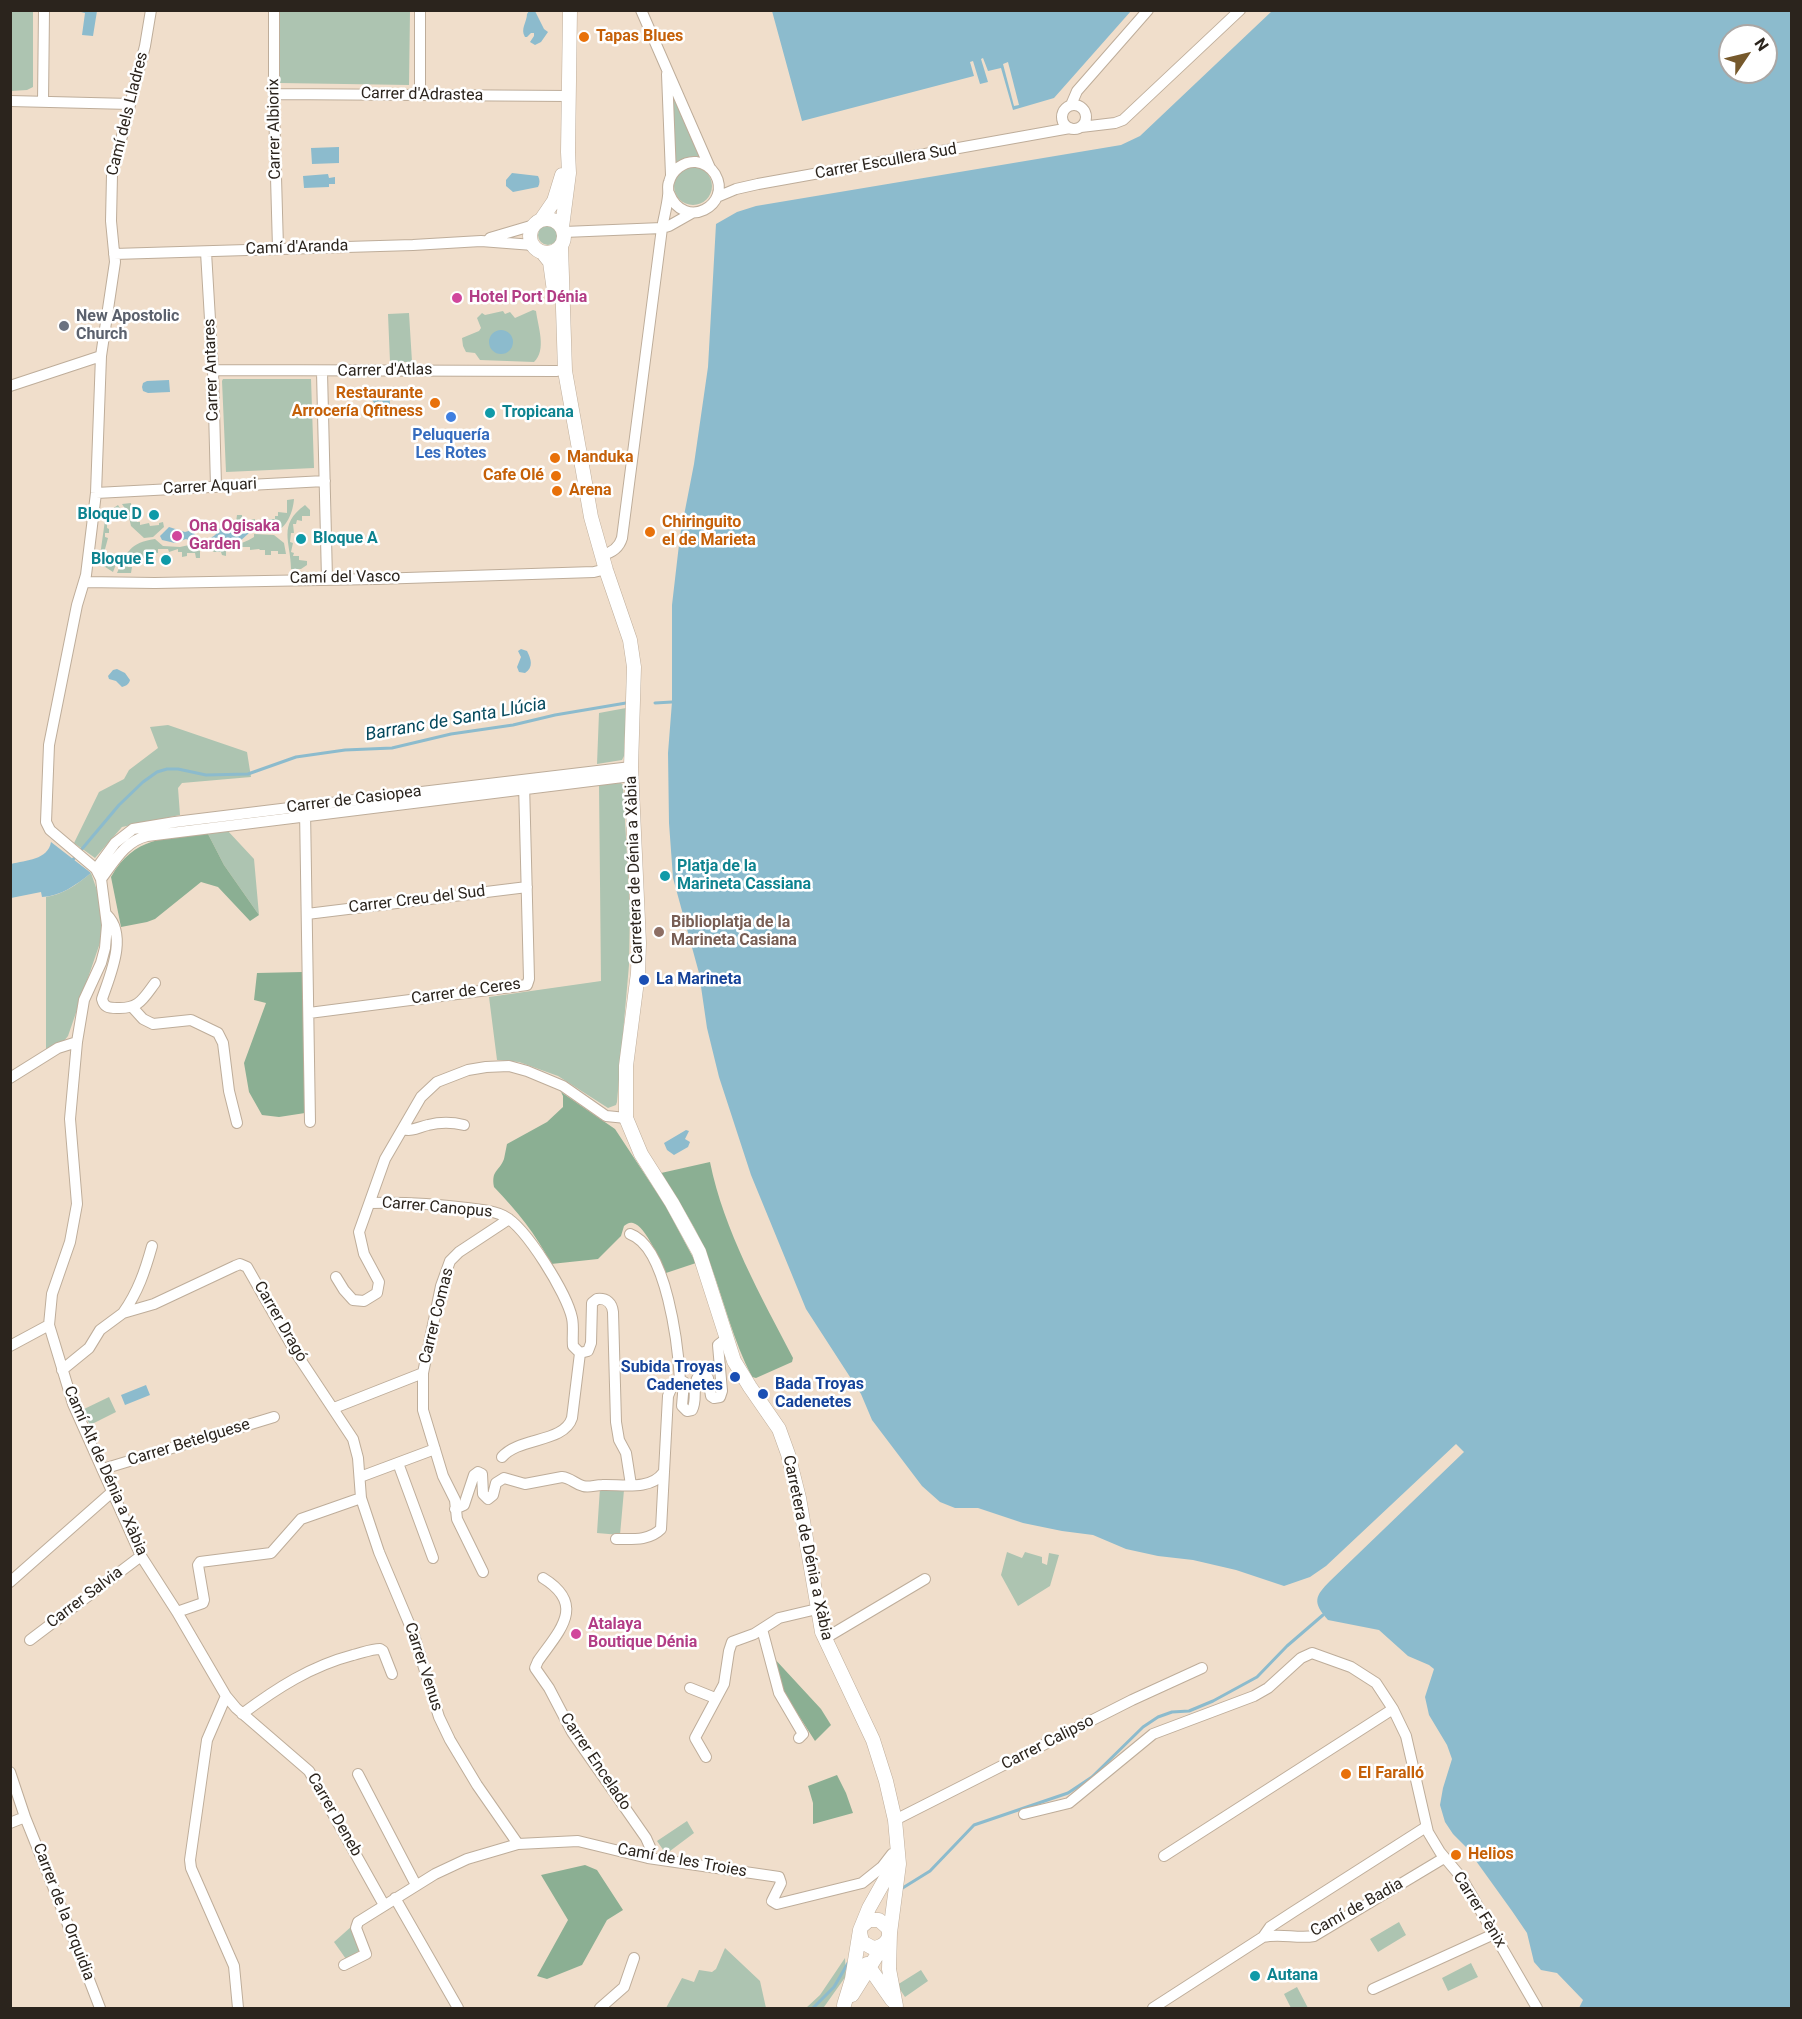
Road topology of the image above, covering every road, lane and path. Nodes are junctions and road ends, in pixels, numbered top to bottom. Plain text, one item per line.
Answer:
1 (44, 10) edge
2 (151, 10) edge
3 (274, 10) edge
4 (420, 10) edge
5 (570, 10) edge
6 (641, 10) edge
7 (1148, 10) edge
8 (1240, 10) edge
9 (667, 68) junction
10 (274, 94) junction
11 (420, 95) junction
12 (569, 96) junction
13 (10, 101) edge
14 (44, 102) junction
15 (130, 104) junction
16 (1071, 105) junction
17 (1086, 114) junction
18 (1062, 118) junction
19 (1123, 120) junction
20 (1075, 128) junction
21 (1035, 135) junction
22 (568, 152) junction
23 (711, 169) junction
24 (671, 175) junction
25 (718, 182) junction
26 (736, 189) junction
27 (669, 193) junction
28 (717, 197) junction
29 (692, 213) junction
30 (537, 223) junction
31 (662, 228) junction
32 (562, 235) junction
33 (481, 241) junction
34 (278, 248) junction
35 (538, 249) junction
36 (207, 252) junction
37 (114, 254) junction
38 (101, 356) junction
39 (213, 370) junction
40 (558, 371) junction
41 (322, 372) junction
42 (10, 386) edge
43 (574, 422) junction
44 (325, 481) junction
45 (216, 487) junction
46 (96, 493) junction
47 (604, 562) junction
48 (327, 579) junction
49 (84, 582) junction
50 (631, 772) junction
51 (524, 785) junction
52 (305, 811) junction
53 (96, 871) junction
54 (527, 887) junction
55 (106, 914) junction
56 (307, 914) junction
57 (155, 983) dead end
58 (133, 1008) junction
59 (309, 1013) junction
60 (77, 1042) junction
61 (10, 1078) edge
62 (626, 1118) junction
63 (310, 1122) dead end
64 (237, 1123) dead end
65 (464, 1125) dead end
66 (403, 1129) junction
67 (370, 1203) junction
68 (509, 1219) junction
69 (630, 1234) dead end
70 (152, 1246) dead end
71 (336, 1276) dead end
72 (123, 1313) junction
73 (49, 1325) junction
74 (727, 1338) junction
75 (10, 1346) edge
76 (580, 1353) junction
77 (62, 1370) junction
78 (423, 1373) junction
79 (680, 1380) junction
80 (334, 1408) junction
81 (274, 1417) dead end
82 (435, 1449) junction
83 (502, 1457) dead end
84 (398, 1462) junction
85 (103, 1469) junction
86 (663, 1473) junction
87 (360, 1476) junction
88 (631, 1485) junction
89 (112, 1492) junction
90 (361, 1498) junction
91 (455, 1509) junction
92 (616, 1539) dead end
93 (141, 1556) junction
94 (433, 1558) dead end
95 (483, 1572) dead end
96 (543, 1578) dead end
97 (925, 1579) dead end
98 (10, 1582) edge
99 (817, 1609) junction
100 (177, 1611) junction
101 (762, 1629) junction
102 (824, 1639) junction
103 (30, 1640) dead end
104 (1202, 1668) dead end
105 (392, 1674) dead end
106 (690, 1688) dead end
107 (226, 1696) junction
108 (715, 1698) junction
109 (1393, 1709) junction
110 (242, 1714) junction
111 (799, 1738) dead end
112 (706, 1757) dead end
113 (10, 1772) edge
114 (358, 1774) dead end
115 (1024, 1814) dead end
116 (25, 1817) junction
117 (895, 1820) junction
118 (10, 1823) edge
119 (1426, 1827) junction
120 (898, 1842) junction
121 (518, 1844) junction
122 (1164, 1856) dead end
123 (648, 1858) junction
124 (1444, 1858) junction
125 (416, 1885) junction
126 (395, 1898) junction
127 (384, 1905) junction
128 (1494, 1934) junction
129 (860, 1936) junction
130 (1263, 1937) junction
131 (887, 1938) junction
132 (634, 1958) dead end
133 (344, 1965) dead end
134 (870, 1969) junction
135 (1372, 1989) dead end
136 (843, 2007) edge
137 (896, 2007) edge
138 (100, 2008) edge
139 (238, 2008) edge
140 (458, 2008) edge
141 (600, 2008) edge
142 (1153, 2008) edge
143 (1537, 2008) edge

1 - 14 street
2 - 15 street, Camí dels Lladres
3 - 10 street, Carrer Albiorix
4 - 11 street
5 - 12 street, Carretera de Dénia a Xàbia
6 - 9 street
7 - 16 street
8 - 19 street
9 - 23 street
9 - 24 street
10 - 11 street, Carrer d'Adrastea
10 - 34 street, Carrer Albiorix
11 - 12 street, Carrer d'Adrastea
12 - 22 street, Carretera de Dénia a Xàbia
13 - 14 street
14 - 15 street
15 - 37 street, Camí dels Lladres
16 - 17 street
16 - 18 street
17 - 19 street
17 - 20 street
18 - 20 street
18 - 21 street, Carrer Escullera Sud
19 - 20 street, Carrer Escullera Sud
20 - 21 street, Carrer Escullera Sud
21 - 26 street, Carrer Escullera Sud
22 - 30 street, Carretera de Dénia a Xàbia
22 - 32 street, Carretera de Dénia a Xàbia
23 - 24 street
23 - 25 street
24 - 27 street
25 - 26 street
25 - 28 street
26 - 28 street, Carrer Escullera Sud
27 - 29 street
27 - 31 street
28 - 29 street
29 - 31 street
30 - 32 street
30 - 33 street, Camí d'Aranda
30 - 35 street
31 - 32 street
31 - 47 street
32 - 35 street
32 - 43 street, Carretera de Dénia a Xàbia
33 - 34 street, Camí d'Aranda
33 - 35 street, Camí d'Aranda
34 - 36 street, Camí d'Aranda
35 - 40 street, Carretera de Dénia a Xàbia
36 - 37 street, Camí d'Aranda
36 - 39 street, Carrer Antares
37 - 38 street
38 - 42 street
38 - 46 street
39 - 41 street, Carrer d'Atlas
39 - 45 street, Carrer Antares
40 - 41 street, Carrer d'Atlas
40 - 43 street, Carretera de Dénia a Xàbia
41 - 44 street
43 - 47 street, Carretera de Dénia a Xàbia
44 - 45 street, Carrer Aquari
44 - 48 street
45 - 46 street, Carrer Aquari
46 - 49 street
47 - 48 street, Camí del Vasco
47 - 50 street, Carretera de Dénia a Xàbia
48 - 49 street, Camí del Vasco
49 - 53 street
50 - 51 street, Carrer de Casiopea
50 - 62 street, Carretera de Dénia a Xàbia
51 - 52 street, Carrer de Casiopea
51 - 54 street, Carrer de Ceres
52 - 53 street, Carrer de Casiopea
52 - 56 street
53 - 55 street, Camí Alt de Dénia a Xàbia
54 - 56 street, Carrer Creu del Sud
54 - 59 street, Carrer de Ceres
55 - 58 street
55 - 60 street, Camí Alt de Dénia a Xàbia
56 - 59 street
57 - 58 street
58 - 64 street
59 - 63 street
60 - 61 street
60 - 73 street, Camí Alt de Dénia a Xàbia
62 - 66 street, Carrer Canopus
62 - 74 street, Carretera de Dénia a Xàbia
65 - 66 street
66 - 67 street, Carrer Canopus
67 - 68 street, Carrer Canopus
67 - 71 street
68 - 76 street, Carrer Canopus
68 - 78 street, Carrer Comas
69 - 79 street
70 - 72 street
72 - 77 street, Carrer Dragó
72 - 80 street, Carrer Dragó
73 - 75 street
73 - 77 street, Camí Alt de Dénia a Xàbia
74 - 79 street
74 - 99 street, Carretera de Dénia a Xàbia
76 - 83 street, Carrer Canopus
76 - 88 street, Carrer Canopus
77 - 85 street, Camí Alt de Dénia a Xàbia
78 - 80 street, Carrer Comas
78 - 82 street, Carrer Comas
79 - 86 street
80 - 87 street, Carrer Dragó
81 - 85 street, Carrer Betelguese
82 - 84 street
82 - 91 street, Carrer Comas
84 - 87 street
84 - 94 street
85 - 89 street, Camí Alt de Dénia a Xàbia
86 - 88 street
86 - 92 street
87 - 90 street, Carrer Venus
88 - 91 street
89 - 93 street, Camí Alt de Dénia a Xàbia
89 - 98 street
90 - 100 street
90 - 121 street, Carrer Venus
91 - 95 street, Carrer Comas
93 - 100 street, Camí Alt de Dénia a Xàbia
93 - 103 street, Carrer Salvia
96 - 123 street, Carrer Encelado
97 - 102 street
99 - 101 street
99 - 102 street, Carretera de Dénia a Xàbia
100 - 107 street, Camí Alt de Dénia a Xàbia
101 - 108 street
101 - 111 street
102 - 117 street, Carretera de Dénia a Xàbia
104 - 117 street, Carrer Calipso
105 - 110 street
106 - 108 street
107 - 110 street, Carrer Deneb
107 - 139 street
108 - 112 street
109 - 115 street, Carrer Fènix
109 - 119 street, Carrer Fènix
109 - 122 street
110 - 127 street, Carrer Deneb
113 - 116 street, Carrer de la Orquidia
114 - 125 street
116 - 118 street
116 - 138 street, Carrer de la Orquidia
117 - 120 street, Carretera de Dénia a Xàbia
119 - 124 street, Carrer Fènix
119 - 130 street, Camí de Badia
120 - 123 street, Camí de les Troies
120 - 129 street, Carretera de Dénia a Xàbia
120 - 131 street, Carretera de Dénia a Xàbia
121 - 123 street, Camí de les Troies
121 - 125 street, Camí de les Troies
124 - 128 street, Carrer Fènix
124 - 130 street, Camí de Badia
125 - 126 street, Camí de les Troies
126 - 127 street, Camí de les Troies
126 - 140 street
127 - 133 street, Camí de les Troies
128 - 135 street
128 - 143 street, Carrer Fènix
129 - 131 street
129 - 131 street
129 - 134 street
129 - 136 street, Carretera de Dénia a Xàbia
130 - 142 street, Camí de Badia
131 - 134 street, Carretera de Dénia a Xàbia
131 - 137 street
132 - 141 street
134 - 136 street, Carretera de Dénia a Xàbia
134 - 137 street

